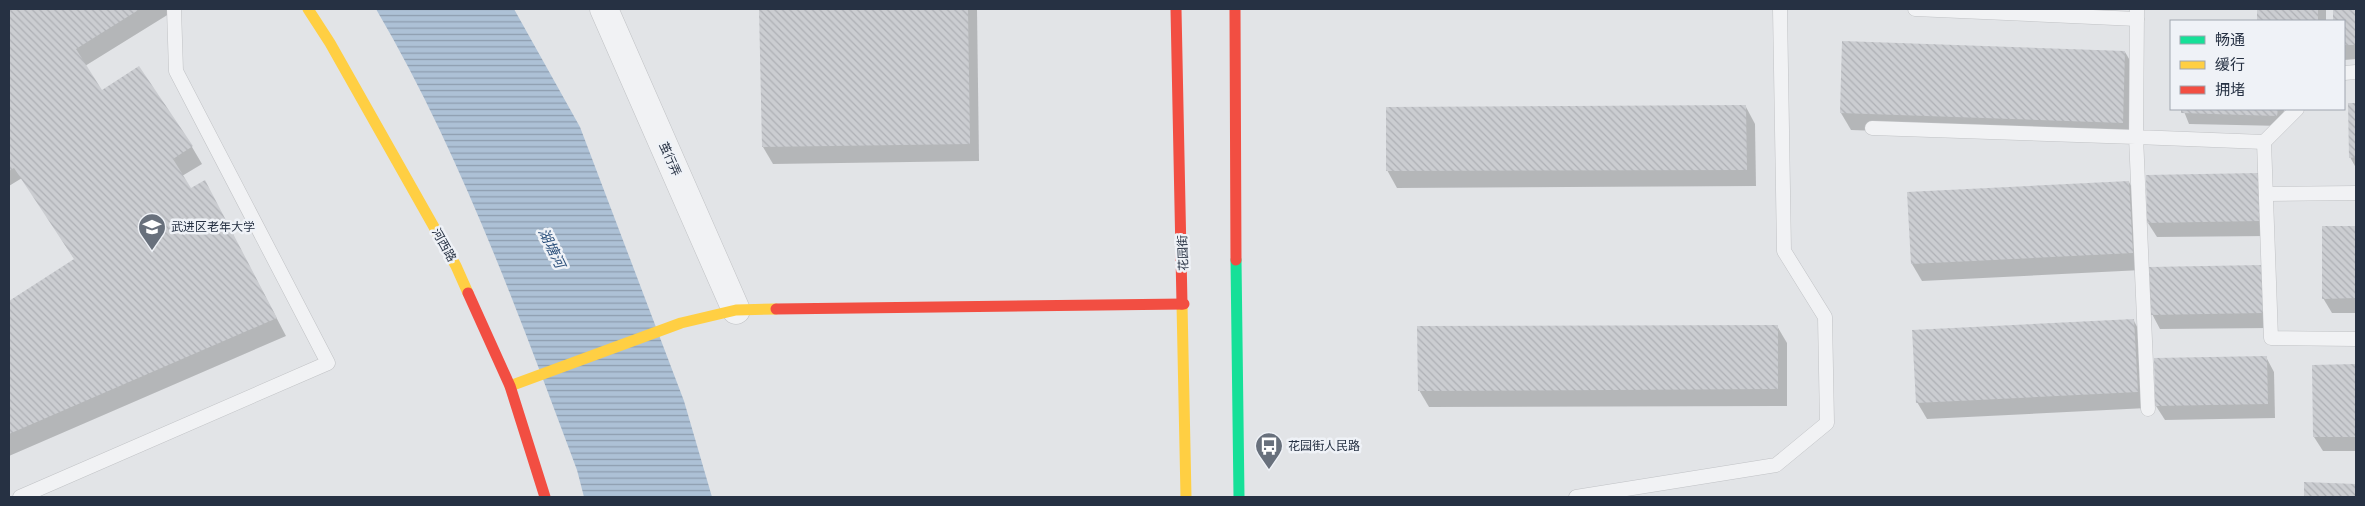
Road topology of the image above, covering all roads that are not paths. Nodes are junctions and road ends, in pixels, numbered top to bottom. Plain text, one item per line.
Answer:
1 (174, 9) edge
2 (308, 9) edge
3 (604, 9) edge
4 (1176, 9) edge
5 (1235, 9) edge
6 (1780, 9) edge
7 (1915, 9) edge
8 (2137, 14) edge
9 (2296, 110) edge
10 (1872, 128) dead end
11 (2136, 138) junction
12 (2264, 142) junction
13 (2356, 193) edge
14 (2266, 194) junction
15 (1184, 304) junction
16 (736, 310) junction
17 (2356, 339) edge
18 (510, 386) junction
19 (2148, 409) dead end
20 (20, 497) edge
21 (545, 497) edge
22 (1186, 497) edge
23 (1239, 497) edge
24 (1576, 497) edge

1 - 20 lane
2 - 18 street, 河西路
3 - 16 street, 茧行弄
4 - 15 street, 花园街
5 - 23 street
6 - 24 lane
7 - 8 lane
8 - 11 lane
9 - 12 lane
10 - 11 lane
11 - 12 lane
11 - 19 lane
12 - 14 lane
13 - 14 lane
14 - 17 lane
15 - 16 street
15 - 22 street, 花园街
16 - 18 street
18 - 21 street, 河西路

